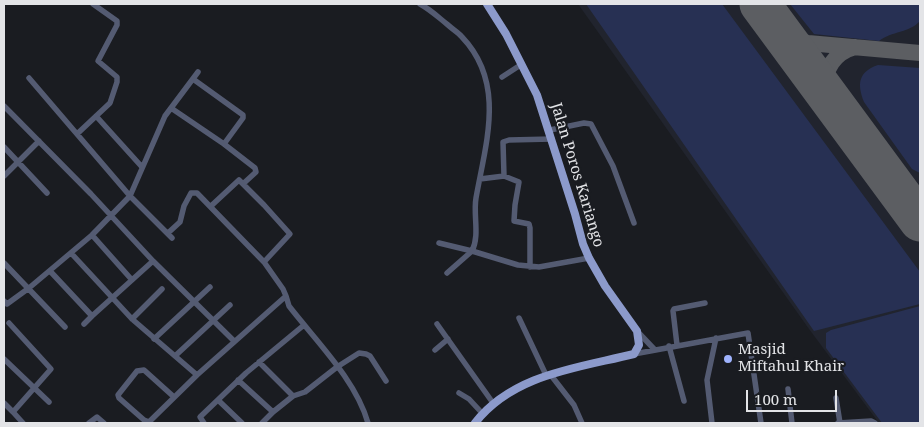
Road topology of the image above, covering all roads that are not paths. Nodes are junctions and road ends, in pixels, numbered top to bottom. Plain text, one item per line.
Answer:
1 (93, 4) edge
2 (420, 4) edge
3 (487, 4) edge
4 (522, 64) junction
5 (198, 72) dead end
6 (502, 77) dead end
7 (28, 78) dead end
8 (193, 79) junction
9 (4, 106) edge
10 (171, 108) junction
11 (96, 116) junction
12 (550, 130) junction
13 (77, 134) junction
14 (552, 139) junction
15 (39, 141) junction
16 (224, 144) junction
17 (4, 147) edge
18 (18, 162) junction
19 (142, 167) junction
20 (4, 176) edge
21 (504, 176) junction
22 (480, 179) junction
23 (244, 183) junction
24 (47, 193) dead end
25 (130, 196) junction
26 (211, 206) junction
27 (111, 216) junction
28 (634, 223) dead end
29 (92, 235) junction
30 (439, 243) dead end
31 (472, 251) junction
32 (71, 253) junction
33 (589, 258) junction
34 (153, 261) junction
35 (264, 262) junction
36 (4, 263) edge
37 (530, 267) junction
38 (50, 271) junction
39 (446, 273) dead end
40 (132, 280) junction
41 (210, 287) dead end
42 (29, 288) junction
43 (162, 290) dead end
44 (286, 296) junction
45 (112, 298) junction
46 (4, 301) edge
47 (195, 301) junction
48 (705, 303) dead end
49 (230, 305) dead end
50 (92, 316) junction
51 (519, 318) dead end
52 (132, 319) junction
53 (214, 320) junction
54 (9, 323) dead end
55 (84, 324) dead end
56 (437, 324) dead end
57 (304, 325) junction
58 (65, 327) dead end
59 (637, 331) junction
60 (154, 338) junction
61 (716, 338) junction
62 (448, 339) junction
63 (234, 341) junction
64 (677, 345) junction
65 (668, 346) junction
66 (434, 350) dead end
67 (655, 350) junction
68 (634, 354) junction
69 (175, 356) junction
70 (4, 358) edge
71 (258, 362) junction
72 (337, 367) junction
73 (548, 374) junction
74 (197, 375) junction
75 (238, 380) junction
76 (386, 381) dead end
77 (34, 389) junction
78 (788, 389) dead end
79 (459, 393) dead end
80 (293, 396) junction
81 (174, 398) junction
82 (836, 398) dead end
83 (218, 400) junction
84 (684, 401) dead end
85 (49, 402) dead end
86 (4, 403) edge
87 (493, 403) junction
88 (13, 412) junction
89 (272, 412) junction
90 (482, 413) junction
91 (23, 423) edge
92 (89, 423) edge
93 (104, 423) edge
94 (204, 423) edge
95 (242, 423) edge
96 (262, 423) edge
97 (368, 423) edge
98 (475, 423) edge
99 (582, 423) edge
100 (712, 423) edge
101 (760, 423) edge
102 (792, 423) edge
103 (840, 423) edge
104 (875, 423) edge

1 - 11 street
2 - 22 street
3 - 4 main road, Jalan Poros Kariango
4 - 6 street
4 - 12 main road, Jalan Poros Kariango
5 - 8 street
7 - 13 street
8 - 10 street
8 - 16 street
9 - 15 street
10 - 16 street
10 - 19 street
11 - 13 street
11 - 19 street
12 - 14 main road, Jalan Poros Kariango
12 - 28 street
13 - 25 street
14 - 21 street
14 - 33 main road, Jalan Poros Kariango
15 - 18 street
15 - 27 street
16 - 23 street
17 - 18 street
18 - 20 street
18 - 24 street
19 - 25 street
21 - 22 street
21 - 37 street
22 - 31 street
23 - 26 street
23 - 35 street
25 - 26 street
25 - 27 street
26 - 35 street
27 - 29 street
27 - 34 street
29 - 32 street
29 - 40 street
30 - 31 street
31 - 37 street
31 - 39 street
32 - 38 street
32 - 45 street
33 - 37 street
33 - 59 main road, Jalan Poros Kariango
34 - 40 street
34 - 47 street
35 - 44 street
36 - 42 street
38 - 42 street
38 - 50 street
40 - 45 street
41 - 47 street
42 - 46 street
42 - 58 street
43 - 52 street
44 - 57 street
44 - 63 street
45 - 50 street
45 - 52 street
47 - 53 street
47 - 60 street
48 - 64 street
49 - 53 street
50 - 55 street
51 - 73 street
52 - 60 street
53 - 63 street
53 - 69 street
54 - 77 street
56 - 62 street
57 - 71 street
57 - 72 street
59 - 67 street
59 - 68 main road
60 - 69 street
61 - 64 street
61 - 100 street
61 - 101 street
62 - 66 street
62 - 87 street
63 - 74 street
64 - 65 street
65 - 67 street
65 - 84 street
67 - 68 street
68 - 73 main road
69 - 74 street
70 - 77 street
71 - 75 street
71 - 80 street
72 - 76 street
72 - 80 street
72 - 97 street
73 - 87 main road
73 - 99 street
74 - 81 street
75 - 83 street
75 - 89 street
77 - 85 street
77 - 88 street
78 - 102 street
79 - 90 street
80 - 89 street
81 - 81 street
82 - 103 street
83 - 94 street
83 - 95 street
86 - 88 street
87 - 90 main road
88 - 91 street
89 - 96 street
90 - 98 main road
92 - 93 street
103 - 104 street

